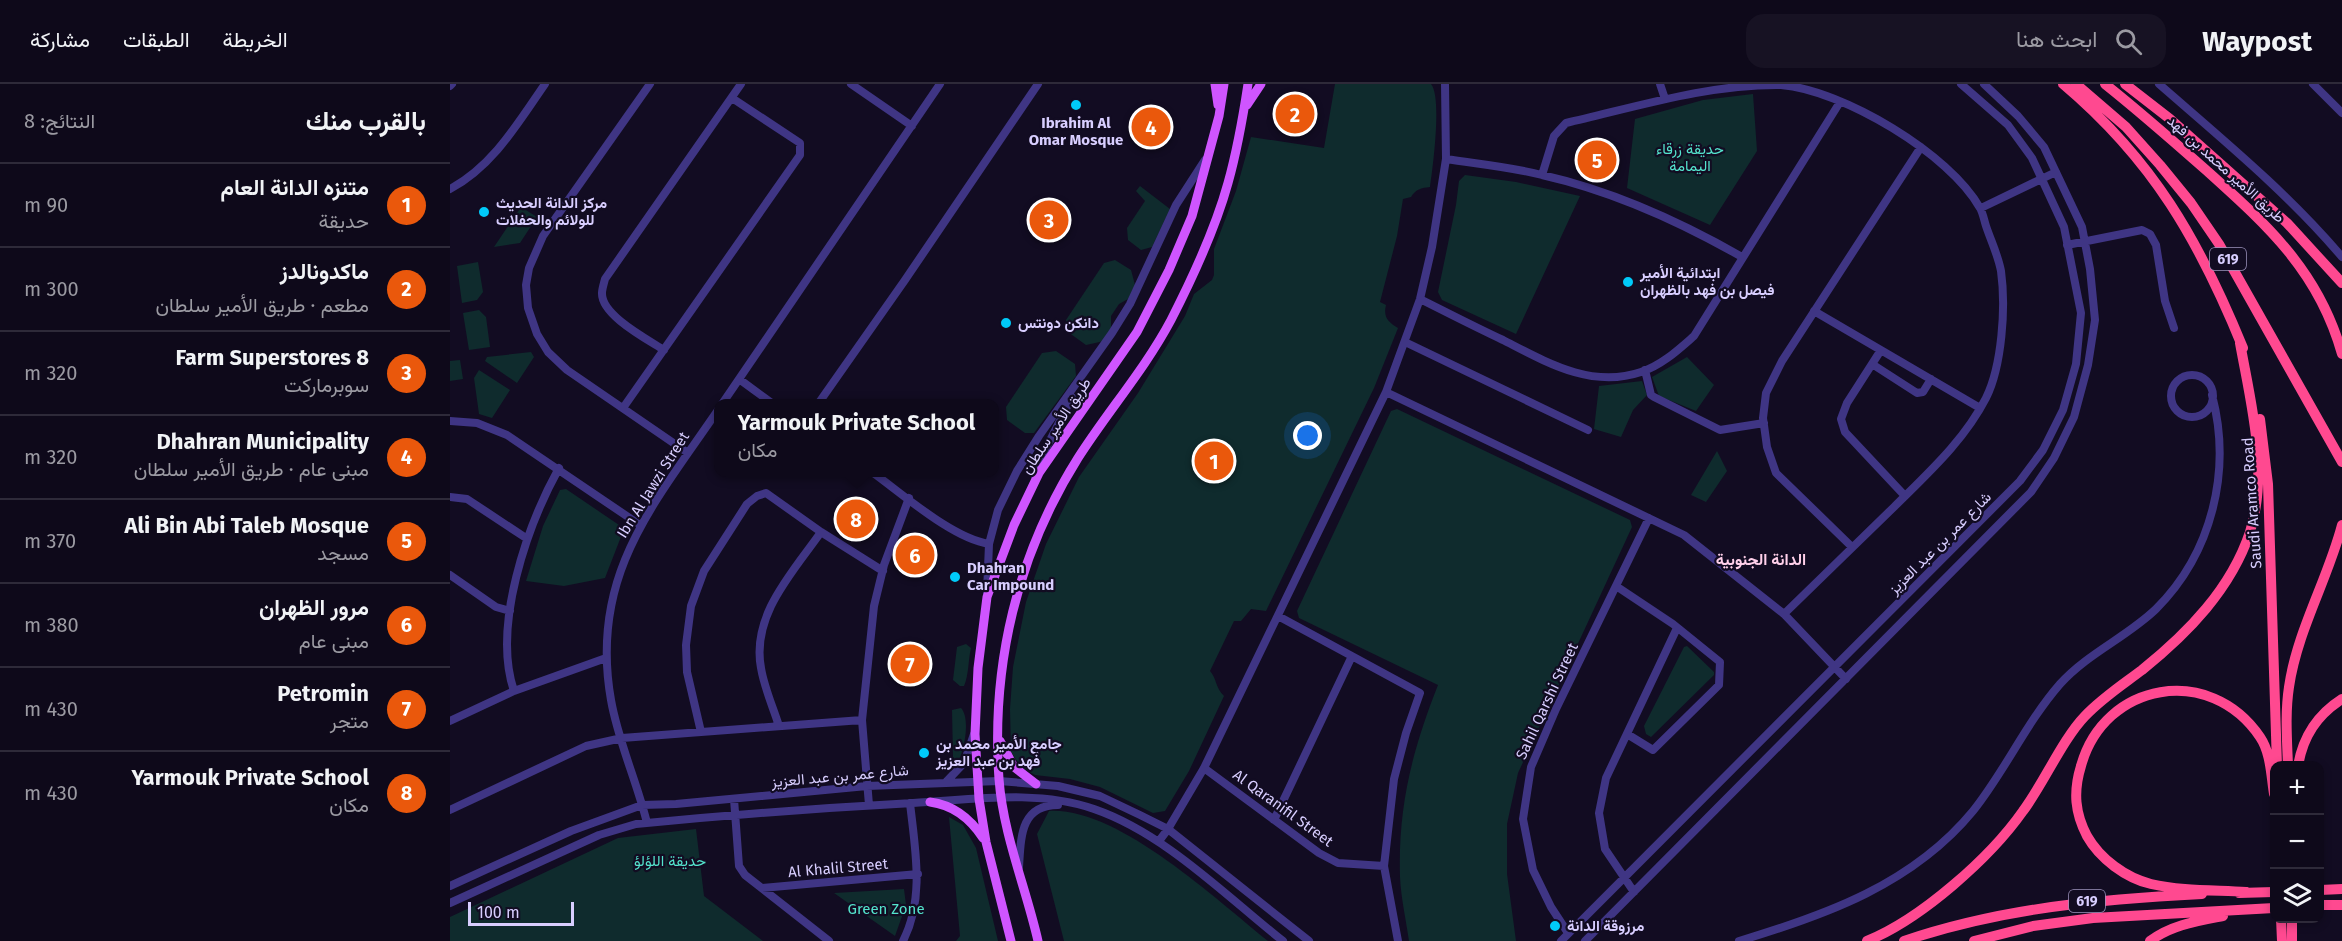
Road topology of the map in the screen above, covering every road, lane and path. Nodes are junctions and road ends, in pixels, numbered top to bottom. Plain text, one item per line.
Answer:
1 (545, 84) edge
2 (650, 84) edge
3 (741, 84) edge
4 (852, 84) edge
5 (940, 84) edge
6 (1038, 84) edge
7 (1215, 84) edge
8 (1224, 84) edge
9 (1248, 84) edge
10 (1261, 84) edge
11 (1445, 84) edge
12 (1660, 84) edge
13 (1961, 84) edge
14 (1984, 84) edge
15 (2063, 84) edge
16 (2076, 84) edge
17 (2105, 84) edge
18 (2126, 84) edge
19 (2159, 84) edge
20 (2315, 84) edge
21 (732, 98) junction
22 (1665, 99) junction
23 (1840, 102) junction
24 (1244, 110) junction
25 (2342, 113) edge
26 (1219, 116) junction
27 (912, 126) junction
28 (1921, 147) junction
29 (1209, 155) junction
30 (1446, 159) junction
31 (2056, 172) junction
32 (1542, 175) junction
33 (2041, 178) junction
34 (450, 189) edge
35 (1981, 208) junction
36 (2085, 242) junction
37 (2067, 245) junction
38 (1742, 257) junction
39 (2342, 257) edge
40 (2342, 283) edge
41 (1420, 299) junction
42 (1814, 311) junction
43 (2174, 328) dead end
44 (1405, 342) junction
45 (2241, 343) junction
46 (664, 350) junction
47 (1881, 350) junction
48 (2342, 354) edge
49 (1872, 364) junction
50 (1645, 370) junction
51 (1082, 377) junction
52 (1931, 379) junction
53 (738, 380) junction
54 (1386, 392) junction
55 (2212, 395) junction
56 (725, 399) edge
57 (766, 399) edge
58 (822, 399) edge
59 (623, 408) junction
60 (1980, 408) junction
61 (2205, 412) junction
62 (714, 416) edge
63 (450, 421) edge
64 (1764, 423) junction
65 (2219, 423) junction
66 (1588, 430) dead end
67 (688, 453) junction
68 (2342, 462) edge
69 (559, 468) junction
70 (879, 477) edge
71 (1034, 483) junction
72 (1905, 496) junction
73 (450, 497) edge
74 (909, 498) junction
75 (1649, 519) junction
76 (640, 525) junction
77 (2342, 525) edge
78 (821, 532) junction
79 (526, 538) junction
80 (989, 544) junction
81 (1852, 548) junction
82 (883, 571) junction
83 (450, 575) edge
84 (1616, 586) junction
85 (987, 597) junction
86 (510, 611) junction
87 (1784, 614) junction
88 (1278, 616) junction
89 (1677, 628) junction
90 (1352, 656) junction
91 (606, 658) junction
92 (1834, 667) junction
93 (1846, 679) junction
94 (514, 691) junction
95 (2342, 699) edge
96 (862, 720) junction
97 (450, 721) edge
98 (779, 726) junction
99 (701, 732) junction
100 (975, 732) junction
101 (1627, 734) junction
102 (622, 738) junction
103 (999, 739) junction
104 (2277, 761) edge
105 (2288, 761) edge
106 (2299, 761) edge
107 (1204, 768) junction
108 (2270, 771) edge
109 (978, 780) junction
110 (999, 781) junction
111 (945, 782) junction
112 (1036, 784) junction
113 (867, 786) junction
114 (1002, 798) junction
115 (734, 799) junction
116 (979, 799) junction
117 (930, 802) junction
118 (910, 803) junction
119 (642, 805) junction
120 (869, 806) junction
121 (1080, 806) junction
122 (450, 810) edge
123 (735, 816) junction
124 (1274, 820) junction
125 (647, 823) junction
126 (1168, 829) junction
127 (1159, 841) junction
128 (986, 842) junction
129 (1384, 866) junction
130 (1019, 868) junction
131 (918, 874) junction
132 (1625, 878) junction
133 (450, 886) edge
134 (762, 888) junction
135 (2342, 889) edge
136 (2324, 890) edge
137 (1634, 892) junction
138 (2246, 892) junction
139 (2270, 892) edge
140 (450, 903) edge
141 (2324, 905) edge
142 (2342, 907) edge
143 (2270, 908) edge
144 (2252, 910) junction
145 (2283, 923) edge
146 (2291, 923) edge
147 (1568, 933) junction
148 (2288, 938) edge
149 (829, 941) edge
150 (903, 941) edge
151 (1011, 941) edge
152 (1038, 941) edge
153 (1283, 941) edge
154 (1309, 941) edge
155 (1398, 941) edge
156 (1561, 941) edge
157 (1586, 941) edge
158 (1739, 941) edge
159 (1867, 941) edge
160 (1904, 941) edge
161 (1974, 941) edge
162 (2150, 941) edge

1 - 34 street
2 - 59 street
3 - 21 street
4 - 27 street
5 - 27 street
6 - 58 street
7 - 26 main road
8 - 26 main road, طريق الأمير سلطان
9 - 24 main road
10 - 24 main road
11 - 30 street
12 - 22 street
13 - 33 street, شارع عمر بن عبد العزيز
14 - 31 street
15 - 45 highway, Saudi Aramco Road
16 - 68 highway, 619
17 - 48 highway, طريق الأمير محمد بن فهد
18 - 40 highway
19 - 39 street
20 - 25 street
21 - 46 street
21 - 46 street
22 - 23 street
22 - 32 street
23 - 28 street
23 - 38 street
24 - 103 main road
26 - 29 main road, طريق الأمير سلطان
27 - 53 street
28 - 35 street
28 - 42 street
29 - 51 street
29 - 71 main road, طريق الأمير سلطان
30 - 32 street
30 - 41 street
31 - 33 street
31 - 36 street
32 - 38 street
33 - 35 street
33 - 37 street, شارع عمر بن عبد العزيز
35 - 60 street
36 - 37 street
36 - 43 street
36 - 93 street
37 - 92 street, شارع عمر بن عبد العزيز
38 - 50 street
41 - 44 street
41 - 50 street
42 - 47 street
42 - 64 street
44 - 54 street
44 - 66 street
45 - 104 highway, Saudi Aramco Road
45 - 159 highway
46 - 59 street
47 - 49 street
47 - 52 street
49 - 52 street
49 - 72 street
50 - 64 street
51 - 71 street
51 - 80 street
52 - 60 street
53 - 56 street
53 - 57 street
54 - 75 street
54 - 88 street
55 - 61 street
55 - 61 street
55 - 65 street
59 - 67 street
60 - 72 street
61 - 65 street
62 - 67 street, Ibn Al Jawzi Street
63 - 69 street
64 - 81 street
65 - 158 street
67 - 76 street, Ibn Al Jawzi Street
69 - 76 street
69 - 79 street
70 - 74 street
71 - 85 main road, طريق الأمير سلطان
72 - 81 street
73 - 79 street
74 - 80 street
74 - 82 street
75 - 84 street, Sahil Qarshi Street
75 - 87 street
76 - 91 street, Ibn Al Jawzi Street
77 - 105 highway
78 - 82 street
78 - 98 street
78 - 99 street
79 - 86 street
80 - 85 street
81 - 87 street
82 - 96 street
83 - 86 street
84 - 89 street
84 - 147 street, Sahil Qarshi Street
85 - 100 main road, طريق الأمير سلطان
86 - 94 street
87 - 92 street
88 - 90 street
88 - 107 street
89 - 101 street
89 - 101 street
90 - 124 street
90 - 129 street
91 - 94 street
91 - 102 street, Ibn Al Jawzi Street
92 - 93 street
92 - 132 street, شارع عمر بن عبد العزيز
93 - 137 street
94 - 97 street
95 - 106 highway
96 - 98 street
96 - 113 street
98 - 99 street
99 - 102 street
100 - 109 main road, طريق الأمير سلطان
100 - 111 street
101 - 132 street
102 - 119 street, Ibn Al Jawzi Street
102 - 122 street
103 - 110 main road
103 - 112 main road
107 - 124 street, Al Qaranifil Street
107 - 126 street
108 - 138 highway
109 - 110 street, شارع عمر بن عبد العزيز
109 - 111 street, شارع عمر بن عبد العزيز
109 - 116 main road, طريق الأمير سلطان
110 - 112 street, شارع عمر بن عبد العزيز
110 - 114 main road
111 - 113 street, شارع عمر بن عبد العزيز
112 - 126 street, شارع عمر بن عبد العزيز
113 - 115 street, شارع عمر بن عبد العزيز
113 - 120 street
114 - 116 street
114 - 121 street
114 - 130 main road
115 - 119 street, شارع عمر بن عبد العزيز
115 - 123 street
116 - 117 street
116 - 128 main road, طريق الأمير سلطان
117 - 118 street
117 - 128 main road
118 - 120 street
118 - 131 street
119 - 125 street, Ibn Al Jawzi Street
119 - 133 street, شارع عمر بن عبد العزيز
120 - 123 street
121 - 127 street
121 - 130 street
123 - 125 street
123 - 134 street
124 - 129 street, Al Qaranifil Street
125 - 140 street
126 - 127 street
126 - 154 street, شارع عمر بن عبد العزيز
127 - 153 street
128 - 151 main road, طريق الأمير سلطان
129 - 155 street
130 - 152 main road
131 - 134 street, Al Khalil Street
131 - 150 street
132 - 137 street
132 - 147 street, شارع عمر بن عبد العزيز
134 - 149 street
135 - 136 highway
137 - 157 street
138 - 139 highway, 619
138 - 160 highway, 619
141 - 142 highway
143 - 144 highway, 619
144 - 161 highway, 619
144 - 162 highway
145 - 148 highway
146 - 148 highway
147 - 156 street, شارع عمر بن عبد العزيز

